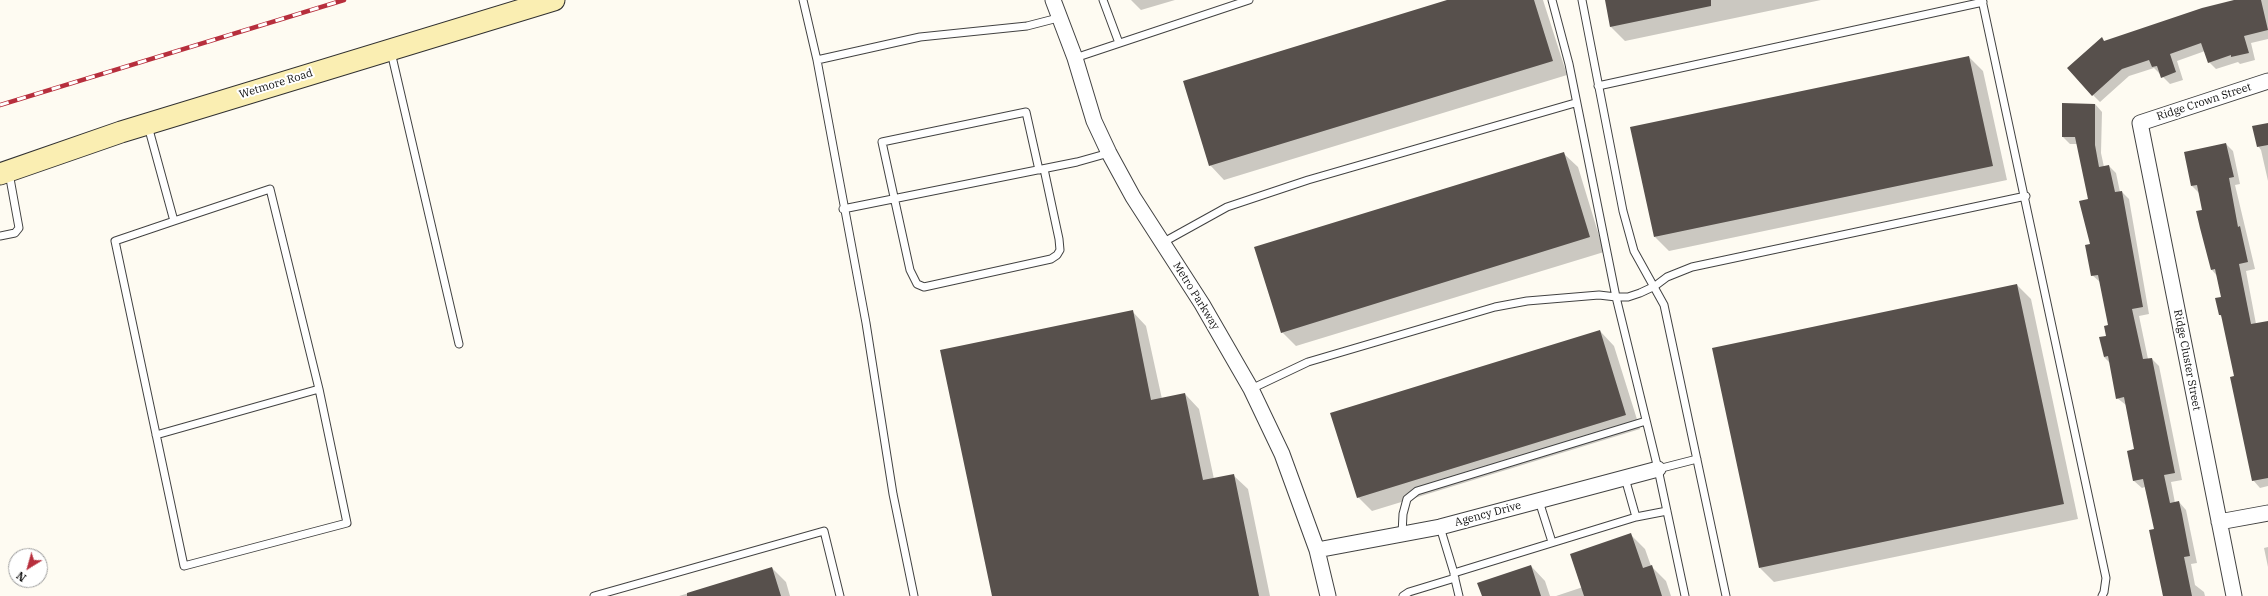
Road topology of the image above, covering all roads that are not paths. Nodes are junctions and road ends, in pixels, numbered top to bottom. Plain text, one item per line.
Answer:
1 (554, 0) edge
2 (803, 0) edge
3 (1053, 0) edge
4 (1103, 0) edge
5 (1249, 0) edge
6 (1552, 0) edge
7 (1582, 0) edge
8 (1983, 1) edge
9 (1058, 18) junction
10 (1119, 43) junction
11 (390, 50) junction
12 (1075, 58) junction
13 (817, 60) junction
14 (2268, 80) edge
15 (1598, 86) junction
16 (1575, 103) junction
17 (2140, 123) joint
18 (147, 124) junction
19 (1109, 153) junction
20 (1042, 170) junction
21 (4, 173) edge
22 (2026, 196) junction
23 (894, 199) junction
24 (844, 209) junction
25 (174, 221) junction
26 (0, 236) edge
27 (1162, 243) junction
28 (1655, 286) junction
29 (1616, 297) junction
30 (459, 344) dead end
31 (319, 389) junction
32 (1251, 389) junction
33 (1646, 421) junction
34 (156, 435) junction
35 (1697, 459) junction
36 (1658, 469) junction
37 (1625, 478) junction
38 (1539, 501) junction
39 (1667, 511) junction
40 (2268, 513) edge
41 (1636, 517) junction
42 (2219, 522) junction
43 (1440, 527) junction
44 (1402, 534) junction
45 (1552, 542) junction
46 (1317, 550) junction
47 (1454, 576) junction
48 (611, 594) edge
49 (594, 596) edge
50 (840, 596) edge
51 (914, 596) edge
52 (1328, 596) edge
53 (1403, 596) edge
54 (1459, 596) edge
55 (1685, 596) edge
56 (1726, 596) edge
57 (2102, 596) edge
58 (2234, 596) edge

1 - 11 main road, Wetmore Road
2 - 13 lane
3 - 9 street, Metro Parkway
4 - 10 lane
5 - 10 lane
6 - 16 lane
7 - 15 lane
8 - 15 lane
8 - 22 lane
9 - 12 street, Metro Parkway
9 - 13 lane
10 - 12 lane
11 - 18 main road, Wetmore Road
11 - 30 lane
12 - 19 street, Metro Parkway
13 - 24 lane
14 - 17 street, Ridge Crown Street
15 - 28 lane
16 - 27 lane
16 - 29 lane
17 - 42 street, Ridge Cluster Street
18 - 21 main road, Wetmore Road
18 - 25 lane
19 - 20 lane
19 - 27 street, Metro Parkway
20 - 23 lane
20 - 23 lane
20 - 23 lane
21 - 26 lane
22 - 28 lane
22 - 57 lane
23 - 24 lane
24 - 51 lane
25 - 31 lane
25 - 34 lane
27 - 32 street, Metro Parkway
28 - 29 lane
28 - 35 lane
29 - 32 lane
29 - 33 lane
31 - 34 lane
31 - 34 lane
32 - 46 street, Metro Parkway
33 - 36 lane
33 - 44 lane
35 - 36 lane
35 - 56 lane
36 - 37 street, Agency Drive
36 - 39 lane
37 - 38 street, Agency Drive
37 - 41 lane
38 - 43 street, Agency Drive
38 - 45 lane
39 - 41 lane
39 - 55 lane
40 - 42 street
41 - 45 lane
42 - 58 street, Ridge Cluster Street
43 - 44 street, Agency Drive
43 - 47 lane
44 - 46 street, Agency Drive
45 - 47 lane
46 - 52 street, Metro Parkway
47 - 53 lane
47 - 54 lane
48 - 49 lane
48 - 50 lane

